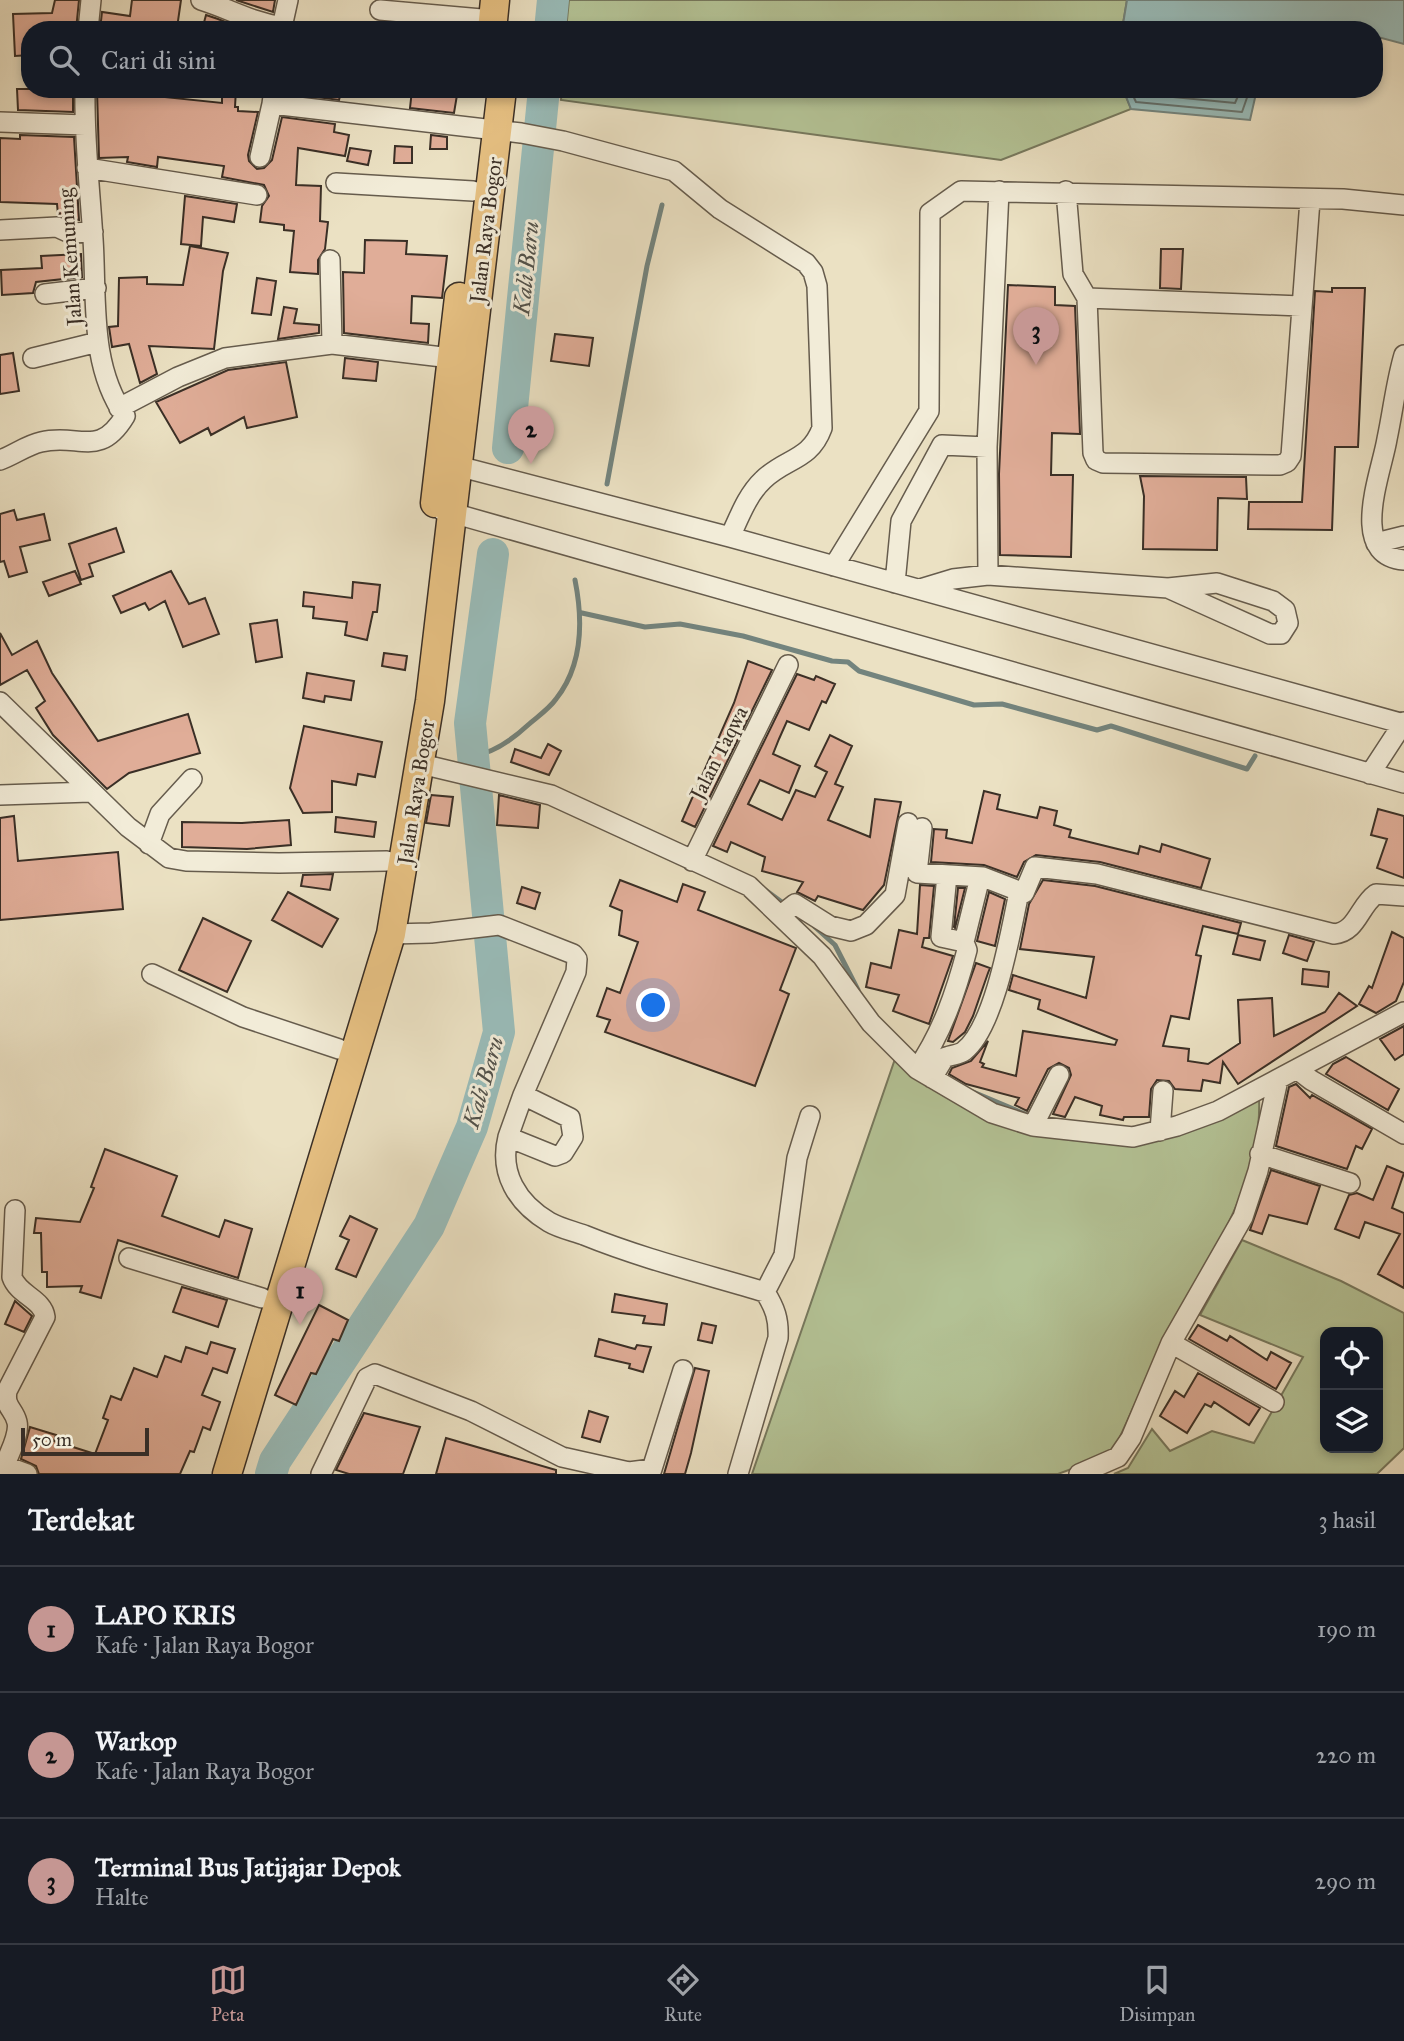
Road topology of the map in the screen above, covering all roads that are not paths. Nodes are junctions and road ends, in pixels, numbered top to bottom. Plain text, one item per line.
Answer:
1 (91, 0) edge
2 (201, 0) edge
3 (288, 0) edge
4 (380, 10) dead end
5 (500, 16) edge
6 (89, 21) edge
7 (253, 21) edge
8 (284, 21) edge
9 (85, 98) edge
10 (273, 98) edge
11 (280, 98) edge
12 (488, 98) edge
13 (502, 98) edge
14 (0, 122) edge
15 (85, 125) junction
16 (500, 130) junction
17 (260, 157) dead end
18 (87, 168) junction
19 (336, 183) dead end
20 (473, 191) junction
21 (999, 191) junction
22 (1066, 191) junction
23 (257, 195) dead end
24 (1310, 200) junction
25 (1404, 205) edge
26 (0, 229) edge
27 (93, 232) junction
28 (330, 260) dead end
29 (96, 288) junction
30 (45, 294) dead end
31 (1087, 298) junction
32 (1301, 306) junction
33 (98, 342) junction
34 (332, 344) junction
35 (1404, 355) edge
36 (33, 358) dead end
37 (451, 358) junction
38 (122, 412) junction
39 (987, 447) junction
40 (0, 460) edge
41 (449, 463) junction
42 (444, 510) junction
43 (1404, 536) edge
44 (730, 537) junction
45 (1376, 543) junction
46 (1404, 560) edge
47 (834, 566) junction
48 (988, 575) junction
49 (895, 583) junction
50 (1168, 588) junction
51 (919, 589) junction
52 (788, 665) dead end
53 (0, 702) edge
54 (1404, 723) edge
55 (421, 764) junction
56 (1370, 774) junction
57 (191, 779) dead end
58 (1404, 783) edge
59 (90, 792) junction
60 (0, 795) edge
61 (149, 844) junction
62 (695, 853) junction
63 (387, 861) junction
64 (947, 875) junction
65 (980, 877) junction
66 (1019, 892) junction
67 (1404, 896) edge
68 (786, 911) junction
69 (391, 933) junction
70 (964, 942) junction
71 (152, 974) dead end
72 (1404, 1012) edge
73 (339, 1049) junction
74 (927, 1069) junction
75 (1298, 1070) junction
76 (1059, 1075) dead end
77 (1278, 1080) junction
78 (1163, 1091) dead end
79 (523, 1095) junction
80 (810, 1116) dead end
81 (1035, 1122) junction
82 (1160, 1125) junction
83 (1404, 1134) edge
84 (508, 1137) junction
85 (1260, 1154) junction
86 (1350, 1183) dead end
87 (15, 1210) dead end
88 (128, 1258) dead end
89 (765, 1293) junction
90 (262, 1298) junction
91 (1171, 1343) junction
92 (683, 1370) dead end
93 (1274, 1402) dead end
94 (3, 1464) edge
95 (27, 1474) edge
96 (210, 1474) edge
97 (227, 1474) edge
98 (321, 1474) edge
99 (738, 1474) edge
100 (1079, 1474) edge

1 - 6 street
2 - 7 street
3 - 8 street
4 - 5 street
9 - 15 street, Jalan Kemuning
10 - 17 street
11 - 16 street
12 - 16 highway, Jalan Raya Bogor
13 - 16 highway, Jalan Raya Bogor
14 - 15 street
15 - 18 street, Jalan Kemuning
16 - 20 highway, Jalan Raya Bogor
16 - 41 highway, Jalan Raya Bogor
16 - 44 street
18 - 23 street
18 - 27 street, Jalan Kemuning
19 - 20 street
20 - 37 highway, Jalan Raya Bogor
21 - 22 street
21 - 39 street
21 - 47 street
22 - 24 street
22 - 31 street
24 - 25 street
24 - 32 street
26 - 27 street
27 - 29 street, Jalan Kemuning
28 - 34 street
29 - 30 street
29 - 33 street, Jalan Kemuning
31 - 32 street
31 - 32 street
33 - 36 street
33 - 38 street, Jalan Kemuning
34 - 37 street
34 - 38 street
35 - 45 street
37 - 41 highway, Jalan Raya Bogor
38 - 40 street
39 - 48 street
39 - 49 street
41 - 42 highway, Jalan Raya Bogor
41 - 44 street
42 - 55 highway, Jalan Raya Bogor
42 - 56 street
42 - 63 highway, Jalan Raya Bogor
43 - 45 street
44 - 47 street
45 - 46 street
47 - 49 street
48 - 50 street
48 - 51 street
49 - 51 street
50 - 50 street
51 - 54 street
52 - 62 street, Jalan Taqwa
53 - 59 street
54 - 56 street
55 - 62 street
55 - 69 highway, Jalan Raya Bogor
56 - 58 street
57 - 61 street
59 - 60 street
59 - 61 street
61 - 63 street
62 - 68 street
63 - 73 highway, Jalan Raya Bogor
64 - 65 street
64 - 68 street
64 - 70 street
65 - 66 street
65 - 70 street
66 - 67 street
66 - 74 street
68 - 74 street
69 - 79 street
69 - 97 highway, Jalan Raya Bogor
70 - 74 street
71 - 73 street
72 - 75 street
73 - 90 highway, Jalan Raya Bogor
74 - 81 street
75 - 77 street
75 - 83 street
76 - 81 street
77 - 82 street
77 - 85 street
78 - 82 street
79 - 84 street
79 - 84 street
80 - 89 street
81 - 82 street
84 - 89 street
85 - 86 street
85 - 91 street
87 - 94 street
88 - 90 street
89 - 99 street
90 - 96 highway, Jalan Raya Bogor
91 - 93 street
91 - 100 street
92 - 98 street
94 - 95 street

